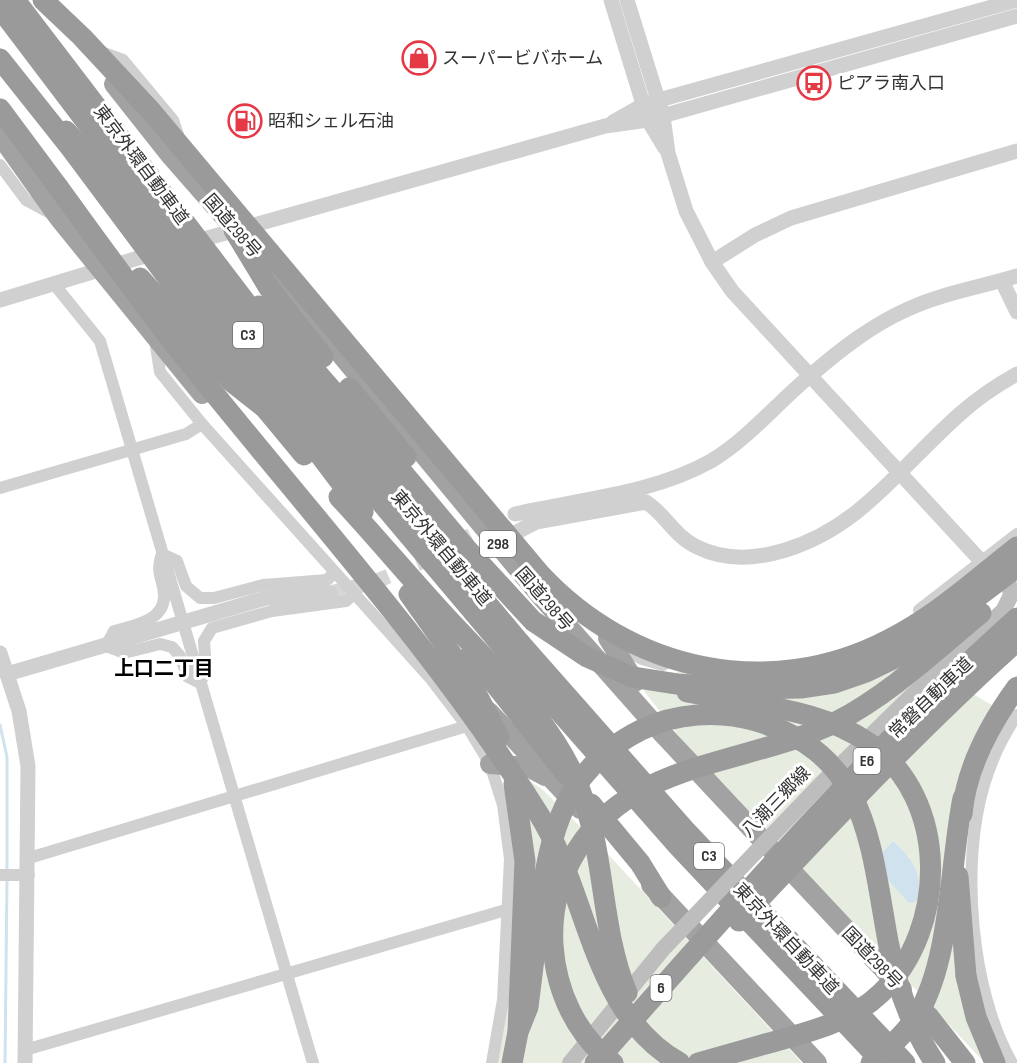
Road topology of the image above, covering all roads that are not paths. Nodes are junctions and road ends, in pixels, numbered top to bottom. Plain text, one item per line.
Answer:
1 (15, 0) edge
2 (611, 0) edge
3 (627, 0) edge
4 (1017, 0) edge
5 (48, 1) edge
6 (993, 3) edge
7 (0, 8) edge
8 (1017, 16) edge
9 (0, 59) edge
10 (659, 100) junction
11 (643, 105) junction
12 (0, 109) edge
13 (663, 116) junction
14 (648, 120) junction
15 (605, 126) junction
16 (0, 135) edge
17 (1017, 151) edge
18 (668, 153) junction
19 (0, 165) edge
20 (60, 185) junction
21 (59, 218) junction
22 (236, 233) junction
23 (712, 262) junction
24 (215, 263) junction
25 (101, 269) junction
26 (271, 270) junction
27 (1017, 276) edge
28 (1002, 281) junction
29 (54, 284) junction
30 (0, 300) edge
31 (1017, 312) edge
32 (155, 338) junction
33 (1017, 374) edge
34 (810, 375) junction
35 (271, 403) junction
36 (202, 424) junction
37 (131, 450) junction
38 (898, 472) junction
39 (0, 488) edge
40 (339, 497) junction
41 (515, 514) dead end
42 (515, 533) junction
43 (1017, 534) edge
44 (1010, 546) edge
45 (162, 554) junction
46 (981, 561) junction
47 (1017, 567) edge
48 (334, 573) junction
49 (1017, 584) edge
50 (330, 593) tunnel mouth
51 (354, 594) junction
52 (1012, 612) edge
53 (182, 622) junction
54 (609, 638) junction
55 (1017, 641) edge
56 (106, 646) junction
57 (514, 648) junction
58 (0, 653) edge
59 (607, 667) junction
60 (4, 676) edge
61 (632, 677) junction
62 (200, 683) junction
63 (1017, 687) edge
64 (1017, 715) edge
65 (467, 726) junction
66 (663, 734) junction
67 (490, 764) junction
68 (559, 786) junction
69 (234, 796) junction
70 (963, 798) junction
71 (28, 858) junction
72 (0, 875) edge
73 (29, 875) junction
74 (661, 897) junction
75 (509, 909) junction
76 (731, 919) junction
77 (286, 974) junction
78 (928, 1016) junction
79 (991, 1020) junction
80 (518, 1032) junction
81 (25, 1057) edge
82 (313, 1063) edge
83 (492, 1063) edge
84 (512, 1063) edge
85 (570, 1063) edge
86 (595, 1063) edge
87 (613, 1063) edge
88 (681, 1063) edge
89 (698, 1063) edge
90 (817, 1063) edge
91 (871, 1063) edge
92 (883, 1063) edge
93 (905, 1063) edge
94 (935, 1063) edge
95 (965, 1063) edge
96 (977, 1063) edge
97 (985, 1063) edge
98 (994, 1063) edge
99 (1012, 1063) edge

1 - 24 highway, 東京外環自動車道 / C3, bridge
2 - 11 street
3 - 10 street
4 - 6 street
5 - 22 highway, 国道298号 / 298
5 - 44 highway, bridge
6 - 10 street
7 - 57 highway, 東京外環自動車道 / C3, bridge
8 - 13 street
9 - 35 highway, bridge
10 - 11 street
10 - 13 street
11 - 14 street
11 - 15 street
12 - 20 highway
13 - 14 street
13 - 18 street
14 - 15 street
14 - 18 street
15 - 22 street
16 - 21 highway
17 - 23 street
18 - 23 street
19 - 21 street
20 - 35 highway, bridge
20 - 88 highway, bridge
21 - 25 highway
22 - 25 street
22 - 26 highway, 国道298号 / 298
22 - 59 highway, bridge
23 - 34 street
24 - 57 highway, 東京外環自動車道 / C3, bridge
24 - 59 highway, bridge
25 - 29 street
25 - 32 highway
26 - 42 street
26 - 66 highway, 国道298号 / 298
27 - 28 street
28 - 31 street
28 - 34 street
29 - 30 street
29 - 37 street
32 - 36 street
32 - 68 highway
33 - 38 street
34 - 38 street
34 - 41 street
35 - 40 highway
35 - 74 highway
36 - 37 street
36 - 48 street
37 - 39 street
37 - 45 street
38 - 42 street
38 - 46 street
40 - 80 highway, bridge
40 - 88 highway, bridge
42 - 54 street
43 - 44 street
44 - 46 street
44 - 52 main road
45 - 48 street
45 - 53 street
45 - 56 street
46 - 54 street
47 - 61 highway, bridge
48 - 51 street
49 - 87 highway, bridge
50 - 53 street
51 - 62 street
51 - 65 street
52 - 76 highway, 常磐自動車道 / E6, bridge
52 - 85 main road, 八潮三郷線, bridge
53 - 56 street
53 - 62 street
54 - 66 highway
55 - 76 highway, 常磐自動車道 / E6, bridge
56 - 60 street
56 - 62 street
57 - 92 highway, 東京外環自動車道 / C3
57 - 93 highway, 東京外環自動車道 / C3
58 - 60 street
59 - 61 highway, bridge
60 - 71 street
61 - 89 highway, bridge
62 - 69 street
63 - 70 highway
64 - 79 street
65 - 67 street
65 - 69 street
66 - 78 highway, 国道298号 / 298
67 - 68 highway
67 - 75 street
68 - 74 highway
69 - 71 street
69 - 77 street
70 - 91 highway, bridge
70 - 98 highway, bridge
71 - 73 street
72 - 73 street
73 - 81 street
74 - 90 highway
75 - 77 street
75 - 83 street
76 - 86 highway, 6, bridge
76 - 87 highway, 6
77 - 81 street
77 - 82 street
78 - 95 highway
78 - 96 highway, 国道298号 / 298
79 - 97 highway
79 - 99 street
80 - 84 highway
80 - 94 highway, bridge

